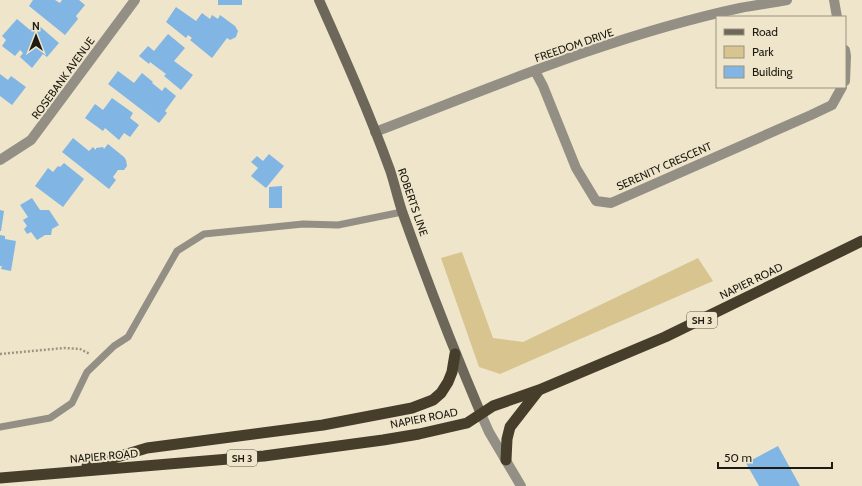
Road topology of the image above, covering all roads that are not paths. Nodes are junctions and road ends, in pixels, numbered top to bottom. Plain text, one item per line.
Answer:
1 (135, 0) edge
2 (319, 0) edge
3 (787, 0) edge
4 (834, 0) edge
5 (837, 16) edge
6 (535, 71) junction
7 (841, 88) edge
8 (375, 132) junction
9 (0, 160) edge
10 (402, 212) junction
11 (862, 241) edge
12 (455, 354) junction
13 (539, 390) junction
14 (481, 414) junction
15 (0, 427) edge
16 (506, 460) junction
17 (63, 473) junction
18 (0, 478) edge
19 (521, 486) edge

1 - 9 street, ROSEBANK AVENUE
2 - 8 main road, ROBERTS LINE
3 - 6 street, FREEDOM DRIVE
4 - 5 street
6 - 7 street, SERENITY CRESCENT
6 - 8 street, FREEDOM DRIVE
8 - 10 main road, ROBERTS LINE
10 - 12 main road, ROBERTS LINE
10 - 15 lane
11 - 13 highway, NAPIER ROAD / SH 3
12 - 14 main road, ROBERTS LINE
12 - 17 highway
13 - 14 highway, NAPIER ROAD / SH 3
13 - 16 highway
14 - 16 street
14 - 17 highway, NAPIER ROAD / SH 3
16 - 19 street
17 - 18 highway, NAPIER ROAD / SH 3

